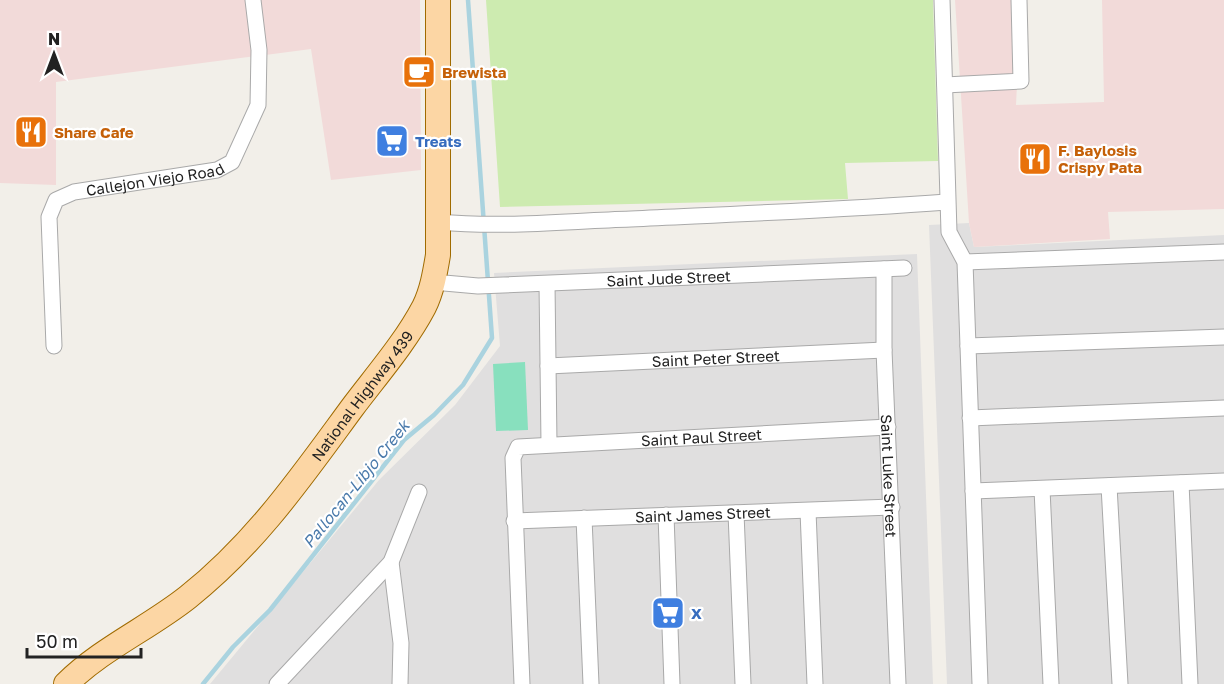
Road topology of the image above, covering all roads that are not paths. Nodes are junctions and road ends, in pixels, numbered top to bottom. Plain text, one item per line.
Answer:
1 (253, 0) edge
2 (438, 0) edge
3 (942, 0) edge
4 (1019, 0) edge
5 (945, 85) junction
6 (947, 202) junction
7 (439, 222) junction
8 (1224, 252) edge
9 (965, 262) junction
10 (904, 268) dead end
11 (884, 269) junction
12 (433, 282) junction
13 (547, 284) junction
14 (1224, 337) edge
15 (54, 346) dead end
16 (968, 346) junction
17 (884, 350) junction
18 (548, 366) junction
19 (1224, 408) edge
20 (970, 418) junction
21 (888, 427) junction
22 (549, 444) junction
23 (1224, 481) edge
24 (1181, 483) junction
25 (1109, 486) junction
26 (1041, 489) junction
27 (973, 491) junction
28 (419, 492) dead end
29 (892, 507) junction
30 (808, 510) junction
31 (736, 513) junction
32 (666, 515) junction
33 (584, 518) junction
34 (514, 521) junction
35 (391, 562) junction
36 (66, 684) edge
37 (278, 684) edge
38 (400, 684) edge
39 (522, 684) edge
40 (591, 684) edge
41 (672, 684) edge
42 (743, 684) edge
43 (815, 684) edge
44 (898, 684) edge
45 (980, 684) edge
46 (1051, 684) edge
47 (1120, 684) edge
48 (1190, 684) edge

1 - 15 street, Callejon Viejo Road
2 - 7 main road, National Highway 439
3 - 5 street
4 - 5 street
5 - 6 street
6 - 7 street
6 - 9 street
7 - 12 main road, National Highway 439
8 - 9 street
9 - 16 street
10 - 11 street, Saint Jude Street
11 - 13 street, Saint Jude Street
11 - 17 street, Saint Luke Street
12 - 13 street, Saint Jude Street
12 - 36 main road, National Highway 439
13 - 18 street
14 - 16 street
16 - 20 street
17 - 18 street, Saint Peter Street
17 - 21 street, Saint Luke Street
18 - 22 street
19 - 20 street
20 - 27 street
21 - 22 street, Saint Paul Street
21 - 29 street, Saint Luke Street
22 - 34 street, Saint Paul Street
23 - 24 street
24 - 25 street
24 - 48 street
25 - 26 street
25 - 47 street
26 - 27 street
26 - 46 street
27 - 45 street
28 - 35 street
29 - 30 street, Saint James Street
29 - 44 street, Saint Luke Street
30 - 31 street, Saint James Street
30 - 43 street
31 - 32 street, Saint James Street
31 - 42 street
32 - 33 street, Saint James Street
32 - 41 street
33 - 34 street, Saint James Street
33 - 40 street
34 - 39 street
35 - 37 street
35 - 38 street

